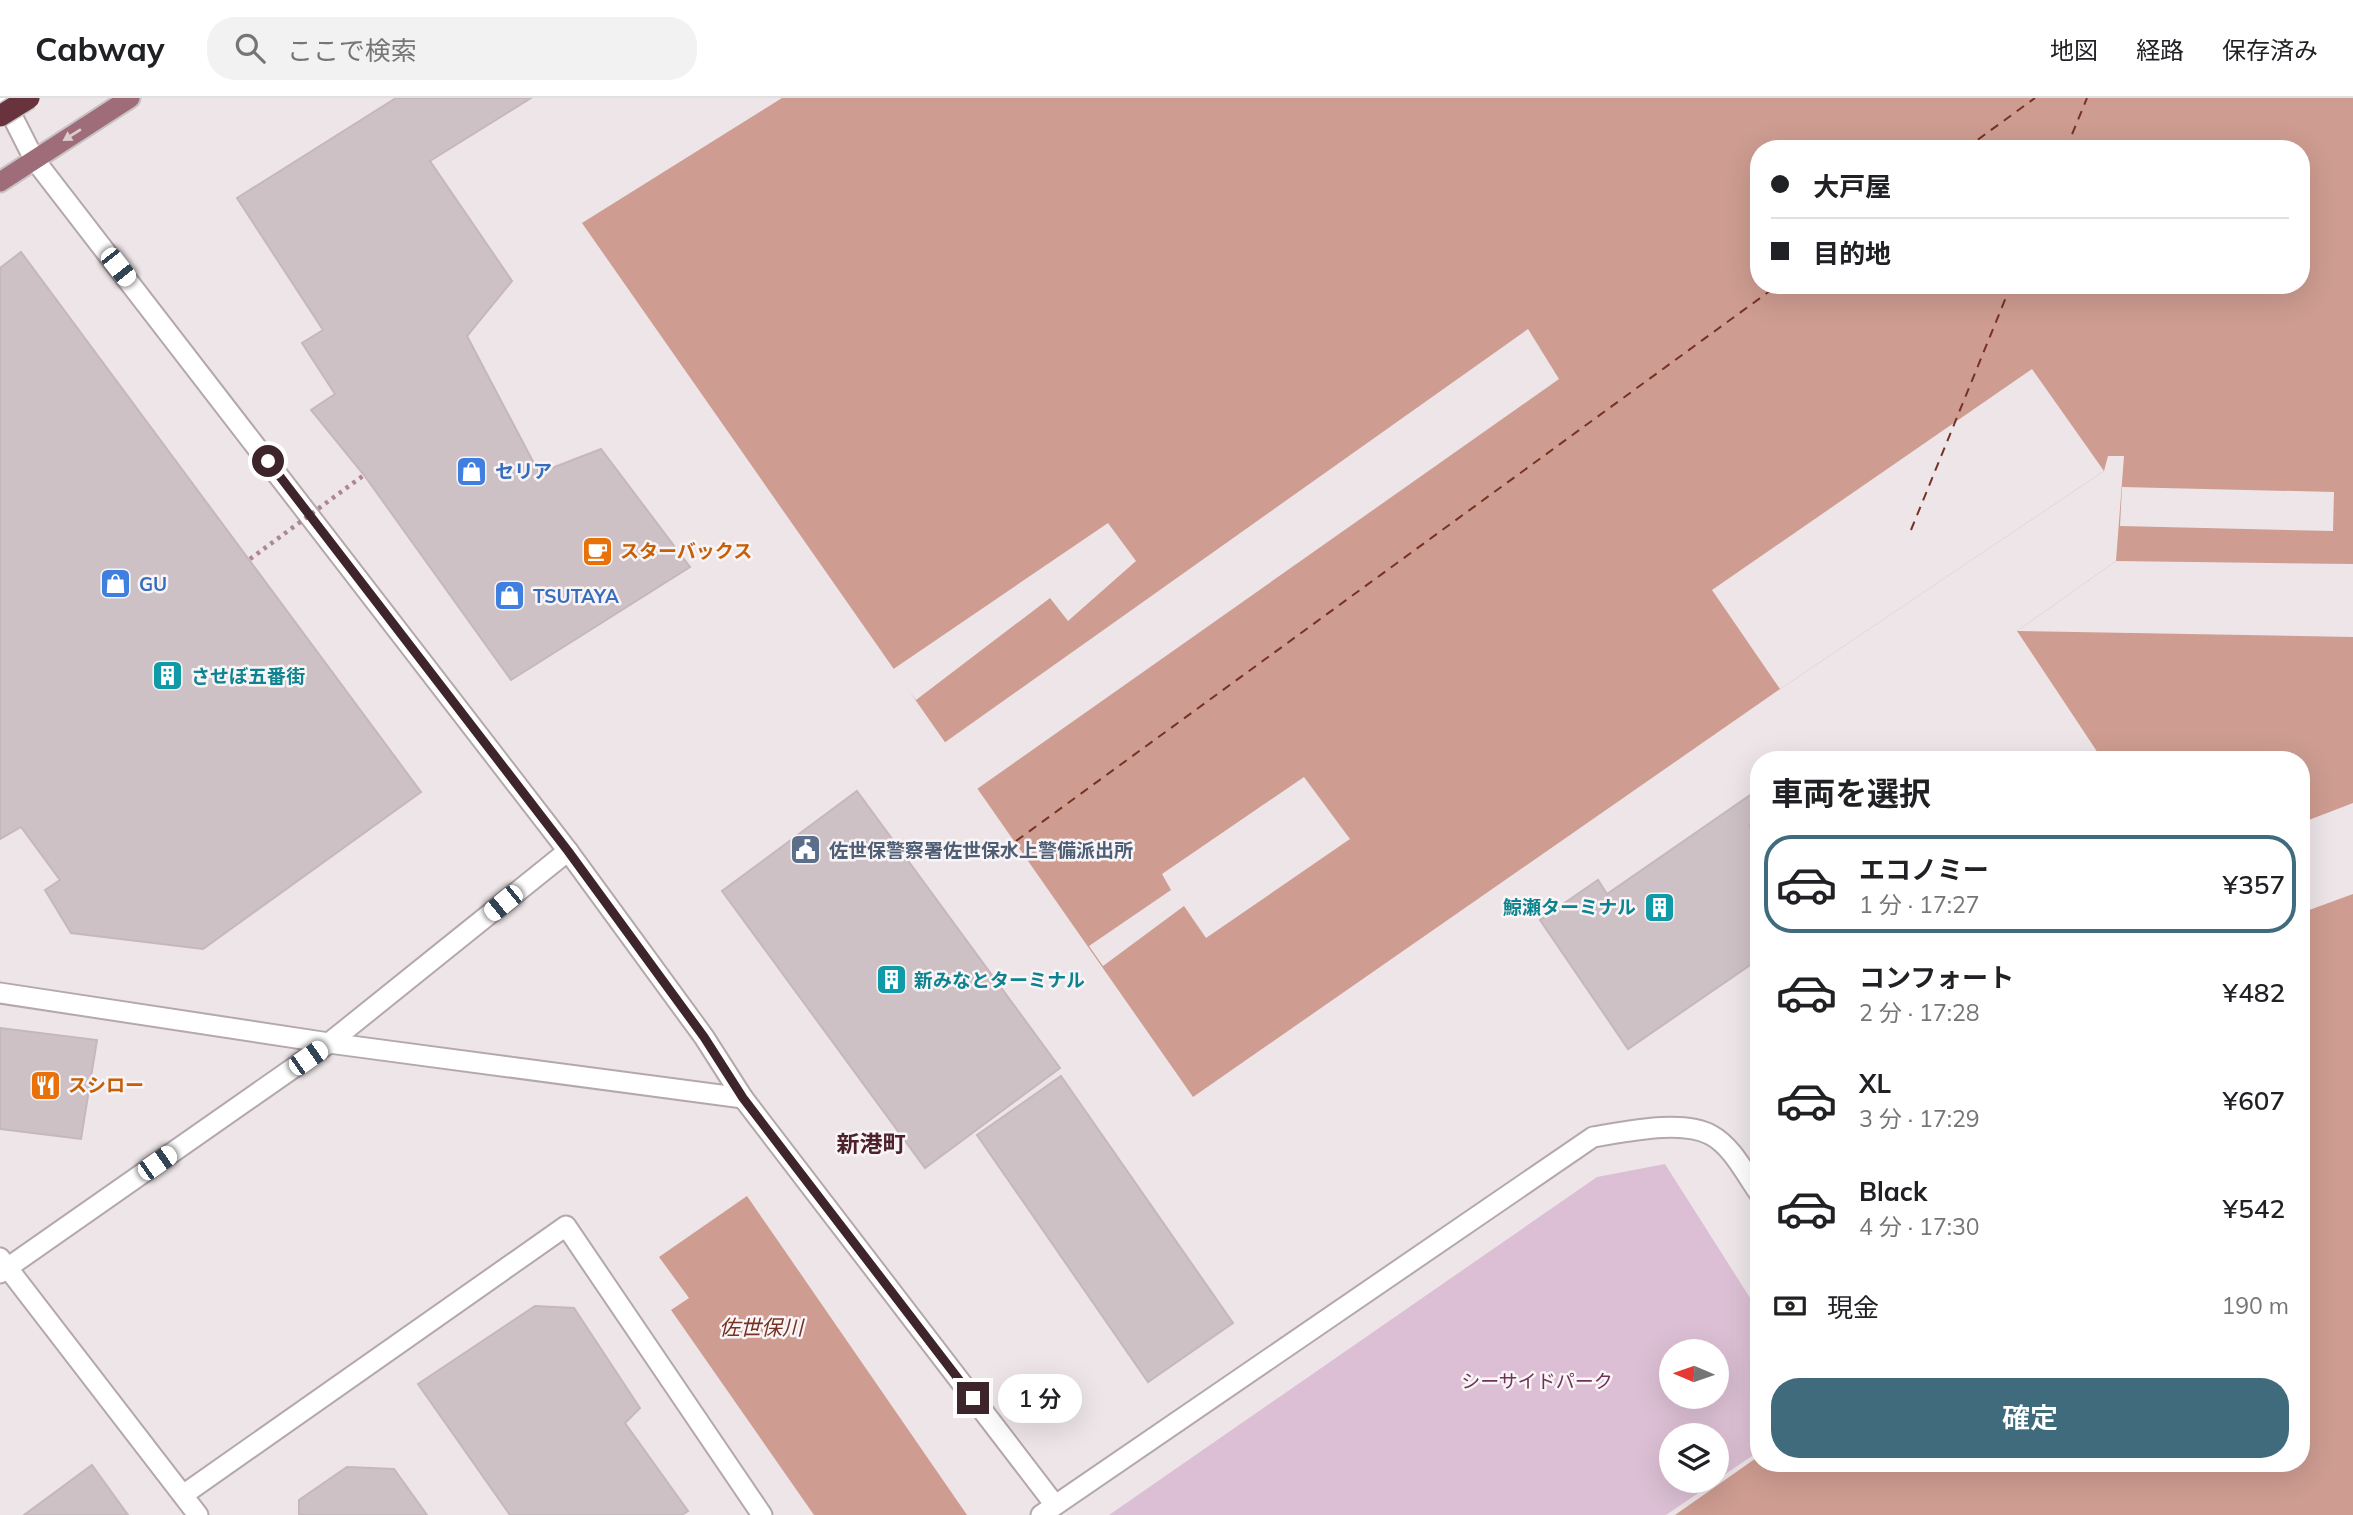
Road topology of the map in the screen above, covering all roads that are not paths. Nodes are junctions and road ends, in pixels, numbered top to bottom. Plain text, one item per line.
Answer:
1 (3, 98) edge
2 (29, 98) edge
3 (130, 98) edge
4 (0, 116) edge
5 (34, 159) junction
6 (0, 182) edge
7 (568, 851) junction
8 (0, 993) edge
9 (329, 1043) junction
10 (743, 1098) junction
11 (1750, 1181) edge
12 (2, 1266) edge
13 (183, 1496) junction
14 (1048, 1510) edge
15 (198, 1515) edge
16 (762, 1515) edge

1 - 5 street
2 - 4 highway, bridge
3 -> 5 main road
5 - 6 main road
5 - 7 street
7 - 9 street
7 - 10 street
8 - 9 street
9 - 10 street
9 - 12 street
10 - 14 street
11 - 14 street
12 - 13 street
13 - 15 street
13 - 16 street

